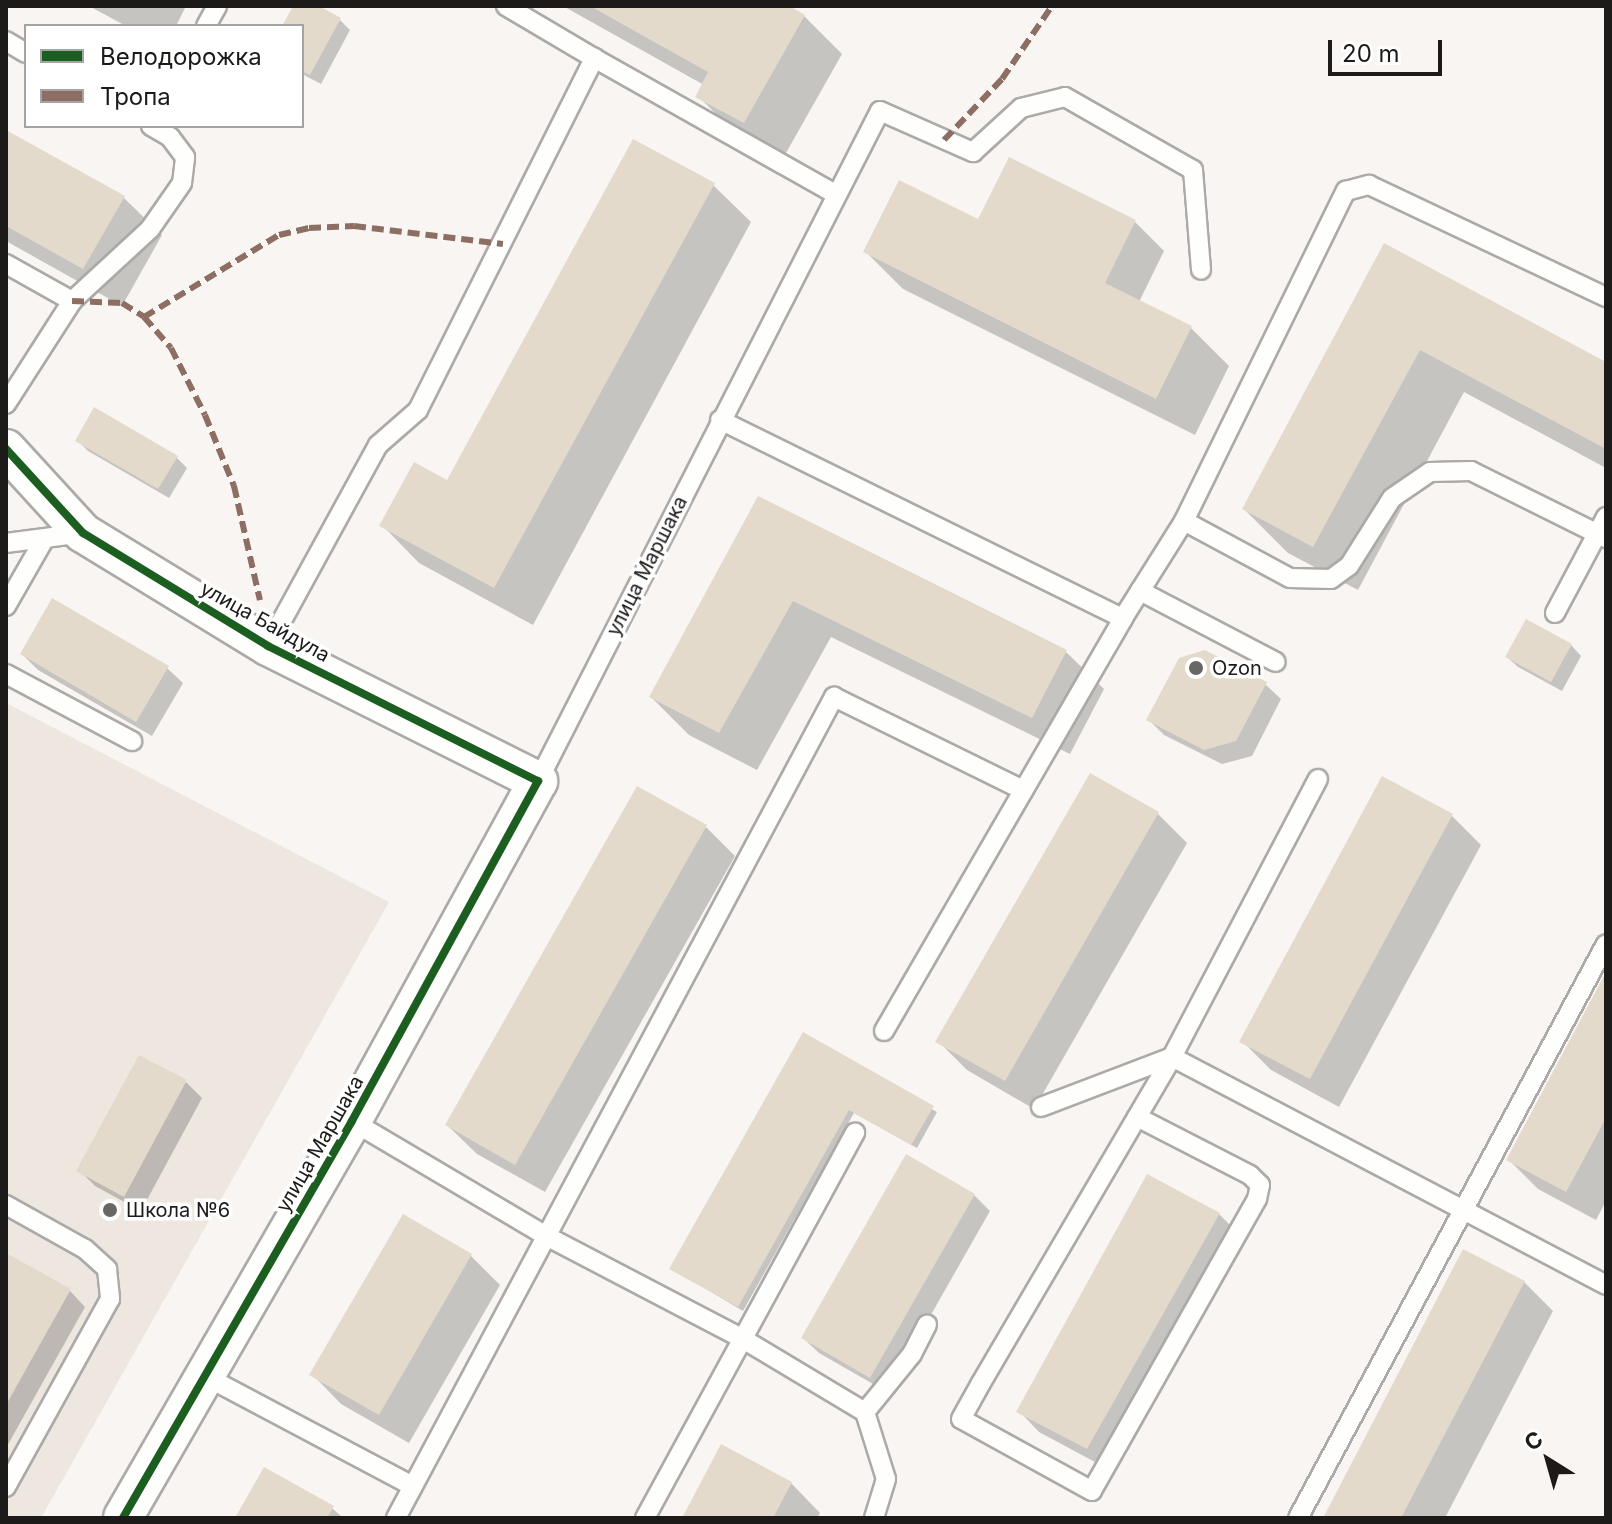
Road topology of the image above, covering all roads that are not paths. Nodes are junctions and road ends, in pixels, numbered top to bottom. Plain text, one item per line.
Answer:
1 (217, 6) edge
2 (506, 6) edge
3 (207, 24) edge
4 (6, 41) edge
5 (24, 52) edge
6 (594, 58) junction
7 (154, 128) edge
8 (835, 194) junction
9 (6, 264) edge
10 (1201, 270) dead end
11 (1606, 297) edge
12 (72, 301) junction
13 (6, 404) edge
14 (720, 420) junction
15 (6, 449) edge
16 (1184, 521) junction
17 (1603, 529) edge
18 (83, 533) junction
19 (45, 538) junction
20 (6, 543) edge
21 (1140, 591) junction
22 (6, 606) edge
23 (1555, 613) dead end
24 (1123, 618) junction
25 (268, 646) junction
26 (1276, 662) dead end
27 (6, 674) edge
28 (132, 741) dead end
29 (1318, 779) dead end
30 (538, 781) junction
31 (1023, 790) junction
32 (1606, 944) edge
33 (884, 1031) dead end
34 (1172, 1057) junction
35 (1041, 1107) dead end
36 (1137, 1117) junction
37 (352, 1121) junction
38 (855, 1133) dead end
39 (6, 1205) edge
40 (1463, 1213) junction
41 (548, 1237) junction
42 (1606, 1285) edge
43 (927, 1325) dead end
44 (743, 1339) junction
45 (205, 1376) junction
46 (865, 1412) junction
47 (413, 1486) junction
48 (6, 1487) edge
49 (123, 1518) edge
50 (396, 1518) edge
51 (645, 1518) edge
52 (874, 1518) edge
53 (1298, 1518) edge

1 - 3 lane
2 - 6 lane
4 - 5 lane
6 - 8 lane
6 - 25 lane
7 - 12 lane
8 - 10 lane, улица Маршака
8 - 14 lane, улица Маршака
9 - 12 lane
11 - 16 lane
12 - 13 lane
14 - 24 lane
14 - 30 lane, улица Маршака
15 - 18 street, улица Байдула
16 - 17 lane
16 - 21 lane
17 - 23 lane
18 - 19 lane
18 - 25 street, улица Байдула
19 - 20 lane
19 - 22 lane
21 - 24 lane
21 - 26 lane
24 - 31 lane
25 - 30 street, улица Байдула
27 - 28 lane
29 - 34 lane
30 - 37 street, улица Маршака
31 - 33 lane
31 - 41 lane
32 - 40 lane
34 - 35 lane
34 - 36 lane
34 - 40 lane
36 - 36 lane
37 - 41 lane
37 - 45 street, улица Маршака
38 - 44 lane
39 - 48 lane
40 - 42 lane
40 - 53 lane
41 - 44 lane
41 - 47 lane
43 - 46 lane
44 - 46 lane
44 - 51 lane
45 - 47 lane
45 - 49 street, улица Маршака
46 - 52 lane
47 - 50 lane

